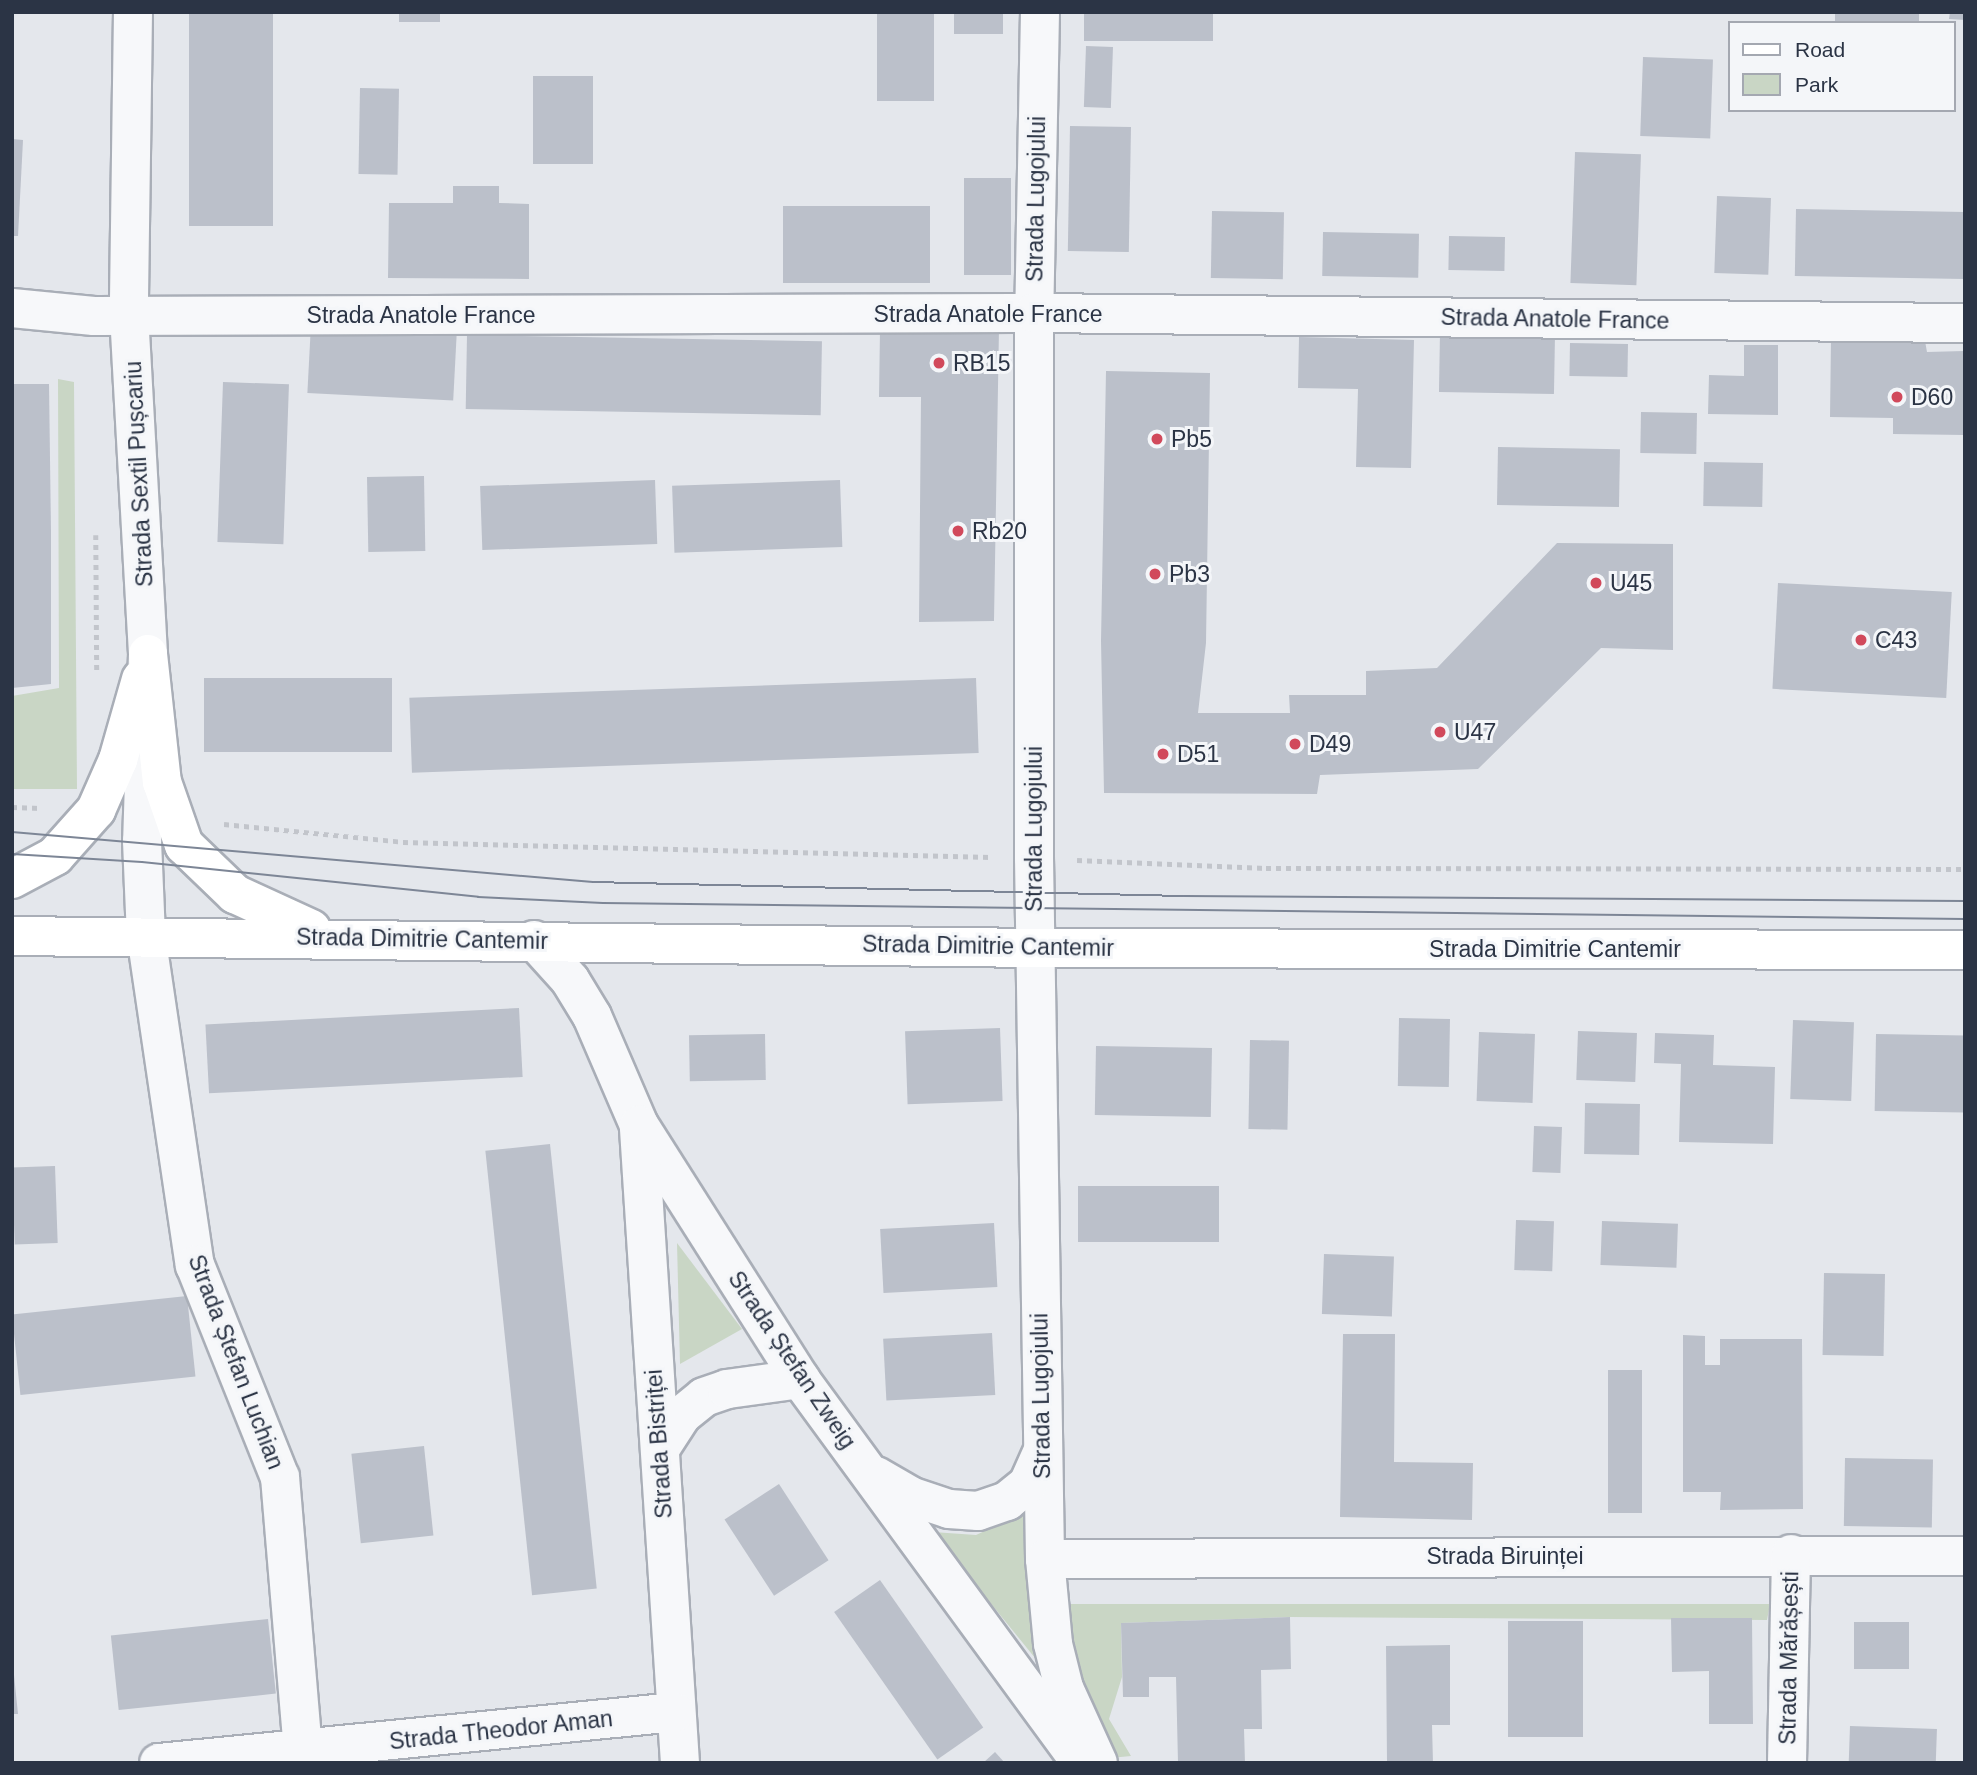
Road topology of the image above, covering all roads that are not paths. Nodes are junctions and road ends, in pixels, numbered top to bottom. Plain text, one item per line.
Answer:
1 (132, 12) edge
2 (1040, 12) edge
3 (12, 308) edge
4 (1034, 313) junction
5 (129, 314) junction
6 (1965, 323) edge
7 (148, 654) junction
8 (12, 879) edge
9 (146, 935) junction
10 (12, 936) edge
11 (333, 938) junction
12 (534, 940) junction
13 (1034, 948) junction
14 (1965, 950) edge
15 (639, 1125) junction
16 (800, 1379) junction
17 (660, 1449) junction
18 (1042, 1452) junction
19 (871, 1473) junction
20 (1791, 1554) junction
21 (1965, 1556) edge
22 (1045, 1559) junction
23 (676, 1712) junction
24 (303, 1750) junction
25 (222, 1760) edge
26 (159, 1763) edge
27 (680, 1763) edge
28 (1081, 1763) edge
29 (1097, 1763) edge
30 (1787, 1763) edge

1 - 5 street, Strada Sextil Pușcariu
2 - 4 street, Strada Lugojului
3 - 5 street, Strada Anatole France
4 - 5 street, Strada Anatole France
4 - 6 street, Strada Anatole France
4 - 13 street, Strada Lugojului
5 - 7 street, Strada Sextil Pușcariu
7 - 8 main road
7 - 9 street, Strada Sextil Pușcariu
7 - 11 main road
9 - 10 main road, Strada Dimitrie Cantemir
9 - 11 main road, Strada Dimitrie Cantemir
9 - 24 street, Strada Ștefan Luchian
11 - 12 main road, Strada Dimitrie Cantemir
12 - 13 main road, Strada Dimitrie Cantemir
12 - 15 street, Strada Ștefan Zweig
13 - 14 main road, Strada Dimitrie Cantemir
13 - 18 street, Strada Lugojului
15 - 16 street, Strada Ștefan Zweig
15 - 17 street, Strada Bistriței
16 - 17 street
16 - 19 street, Strada Ștefan Zweig
17 - 23 street, Strada Bistriței
18 - 19 street
18 - 22 street, Strada Lugojului
19 - 28 street, Strada Ștefan Zweig
20 - 21 street, Strada Biruinței
20 - 22 street, Strada Biruinței
20 - 30 street, Strada Mărășești
22 - 29 street, Strada Lugojului
23 - 24 street, Strada Theodor Aman
23 - 27 street, Strada Bistriței
24 - 25 street, Strada Theodor Aman
25 - 26 street, Strada Theodor Aman

